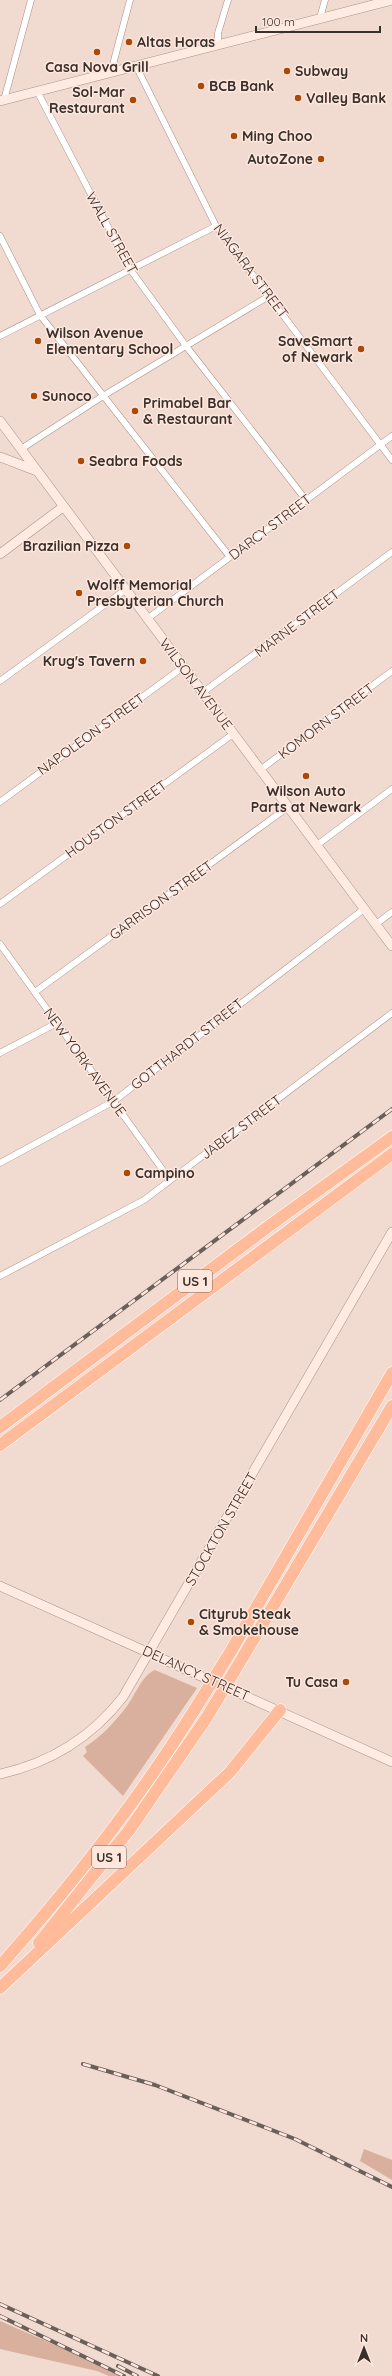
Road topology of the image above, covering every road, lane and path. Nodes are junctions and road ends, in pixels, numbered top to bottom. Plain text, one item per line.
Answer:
1 (31, 0) edge
2 (130, 0) edge
3 (228, 0) edge
4 (325, 0) edge
5 (392, 0) edge
6 (320, 18) junction
7 (218, 45) junction
8 (136, 66) junction
9 (111, 72) junction
10 (37, 91) junction
11 (2, 100) edge
12 (216, 226) junction
13 (0, 236) edge
14 (130, 269) junction
15 (269, 296) junction
16 (40, 315) junction
17 (0, 336) edge
18 (186, 346) junction
19 (103, 396) junction
20 (0, 421) edge
21 (392, 436) edge
22 (380, 444) junction
23 (21, 449) junction
24 (0, 457) edge
25 (392, 460) edge
26 (37, 471) junction
27 (306, 500) junction
28 (64, 507) junction
29 (392, 552) edge
30 (0, 554) edge
31 (230, 557) junction
32 (124, 590) junction
33 (147, 619) junction
34 (183, 667) junction
35 (392, 671) edge
36 (0, 681) edge
37 (202, 693) junction
38 (233, 734) junction
39 (260, 770) junction
40 (392, 789) edge
41 (0, 802) edge
42 (288, 807) junction
43 (317, 845) junction
44 (0, 904) edge
45 (364, 908) junction
46 (392, 912) edge
47 (376, 924) junction
48 (0, 944) edge
49 (392, 946) edge
50 (35, 992) junction
51 (392, 1014) edge
52 (57, 1023) junction
53 (0, 1053) edge
54 (114, 1101) junction
55 (392, 1137) edge
56 (392, 1154) edge
57 (0, 1163) edge
58 (170, 1180) junction
59 (392, 1232) edge
60 (0, 1276) edge
61 (392, 1373) edge
62 (392, 1406) edge
63 (0, 1427) edge
64 (0, 1445) edge
65 (0, 1586) edge
66 (150, 1653) junction
67 (280, 1710) junction
68 (392, 1762) edge
69 (0, 1774) edge
70 (0, 1966) edge
71 (0, 1988) edge

1 - 11 street
2 - 9 street
3 - 7 street
4 - 6 street
5 - 6 main road
6 - 7 main road
7 - 8 main road
8 - 9 main road
8 - 12 street, NIAGARA STREET
9 - 10 main road
10 - 11 main road
10 - 14 street, WALL STREET
12 - 14 street
12 - 15 street, NIAGARA STREET
13 - 16 street
14 - 16 street
14 - 18 street, WALL STREET
15 - 18 street
15 - 22 street, NIAGARA STREET
16 - 17 street
16 - 19 street
18 - 19 street
18 - 27 street, WALL STREET
19 - 23 street
19 - 31 street
20 - 23 main road, WILSON AVENUE
21 - 22 street, DARCY STREET
22 - 25 street, NIAGARA STREET
22 - 27 street, DARCY STREET
23 - 26 main road, WILSON AVENUE
24 - 26 main road
26 - 28 main road, WILSON AVENUE
27 - 31 street, DARCY STREET
28 - 30 main road
28 - 32 main road, WILSON AVENUE
29 - 37 street, MARNE STREET
31 - 33 street, DARCY STREET
32 - 33 main road, WILSON AVENUE
32 - 36 street
33 - 34 main road, WILSON AVENUE
34 - 37 main road, WILSON AVENUE
34 - 41 street, NAPOLEON STREET
35 - 39 street, KOMORN STREET
37 - 38 main road, WILSON AVENUE
38 - 39 main road, WILSON AVENUE
38 - 44 street, HOUSTON STREET
39 - 42 main road, WILSON AVENUE
40 - 43 street
42 - 43 main road, WILSON AVENUE
42 - 50 street, GARRISON STREET
43 - 45 main road, WILSON AVENUE
45 - 47 main road, WILSON AVENUE
45 - 54 street, GOTTHARDT STREET
46 - 47 street
47 - 49 main road, WILSON AVENUE
48 - 50 street, NEW YORK AVENUE
50 - 52 street, NEW YORK AVENUE
51 - 58 street, JABEZ STREET
52 - 53 street
52 - 54 street, NEW YORK AVENUE
54 - 57 street, GOTTHARDT STREET
54 - 58 street, NEW YORK AVENUE
55 - 63 highway, US 1
56 - 64 highway
58 - 60 street, JABEZ STREET
59 - 66 main road, STOCKTON STREET
61 - 70 highway, bridge
62 - 71 highway, US 1, bridge
65 - 66 main road, DELANCY STREET
66 - 67 main road, DELANCY STREET
66 - 69 main road, STOCKTON STREET
67 - 68 main road, DELANCY STREET
67 - 71 highway

